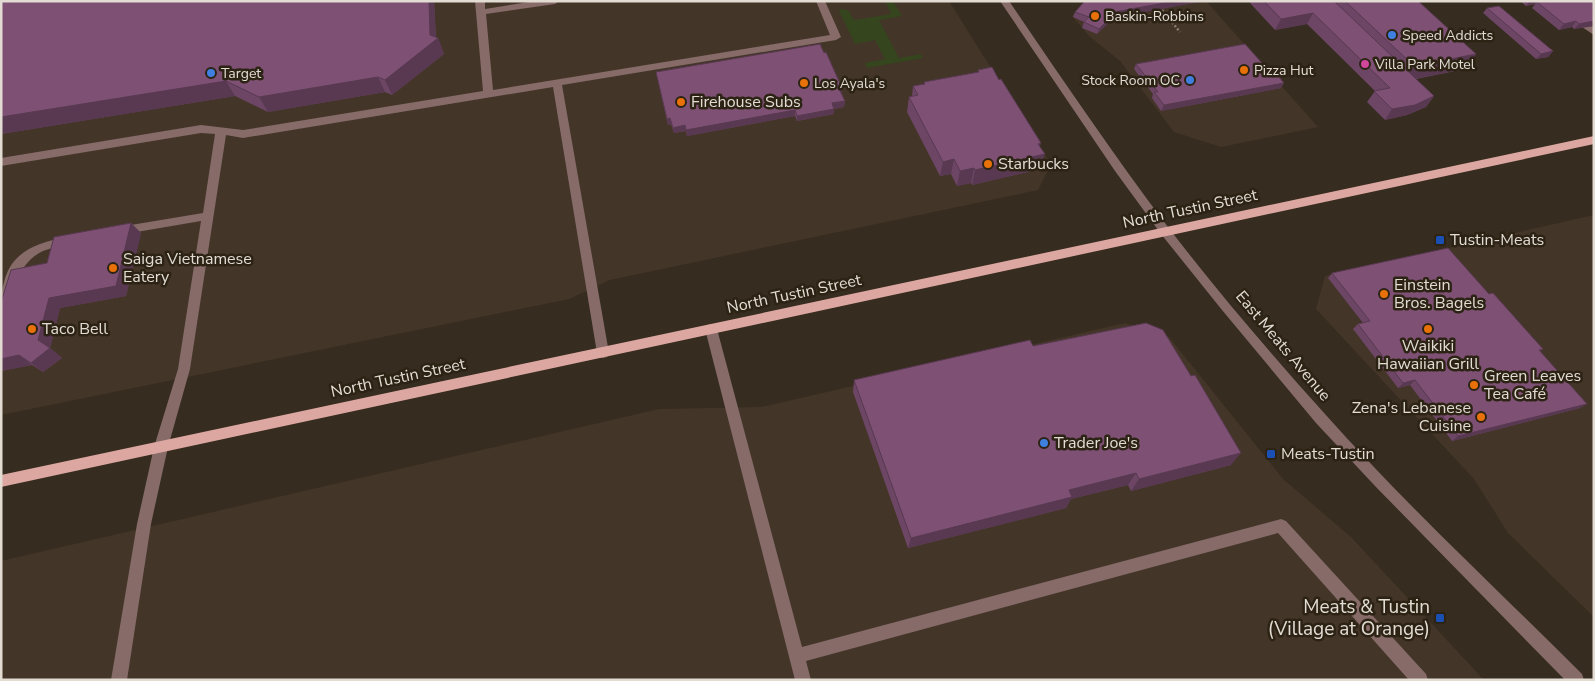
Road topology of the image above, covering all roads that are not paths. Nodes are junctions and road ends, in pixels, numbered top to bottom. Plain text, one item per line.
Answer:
1 (480, 1) edge
2 (555, 1) edge
3 (820, 1) edge
4 (1004, 1) edge
5 (481, 12) junction
6 (557, 83) junction
7 (488, 94) junction
8 (221, 130) junction
9 (1594, 140) edge
10 (1, 162) edge
11 (208, 216) junction
12 (1165, 232) junction
13 (110, 233) edge
14 (81, 238) edge
15 (1, 307) edge
16 (711, 330) junction
17 (603, 353) junction
18 (161, 447) junction
19 (1, 481) edge
20 (796, 656) junction
21 (119, 680) edge
22 (802, 680) edge
23 (1420, 680) edge
24 (1576, 680) edge

1 - 5 street
2 - 5 street
3 - 6 street
4 - 12 street, East Meats Avenue
5 - 7 street
6 - 7 street
6 - 17 street
7 - 8 street
8 - 10 street
8 - 11 street
9 - 12 main road, North Tustin Street
11 - 13 street
11 - 18 street
12 - 16 main road, North Tustin Street
12 - 24 street, East Meats Avenue
14 - 15 street
16 - 17 main road, North Tustin Street
16 - 20 street
17 - 18 main road, North Tustin Street
18 - 19 main road, North Tustin Street
18 - 21 street
20 - 22 street
20 - 23 street

